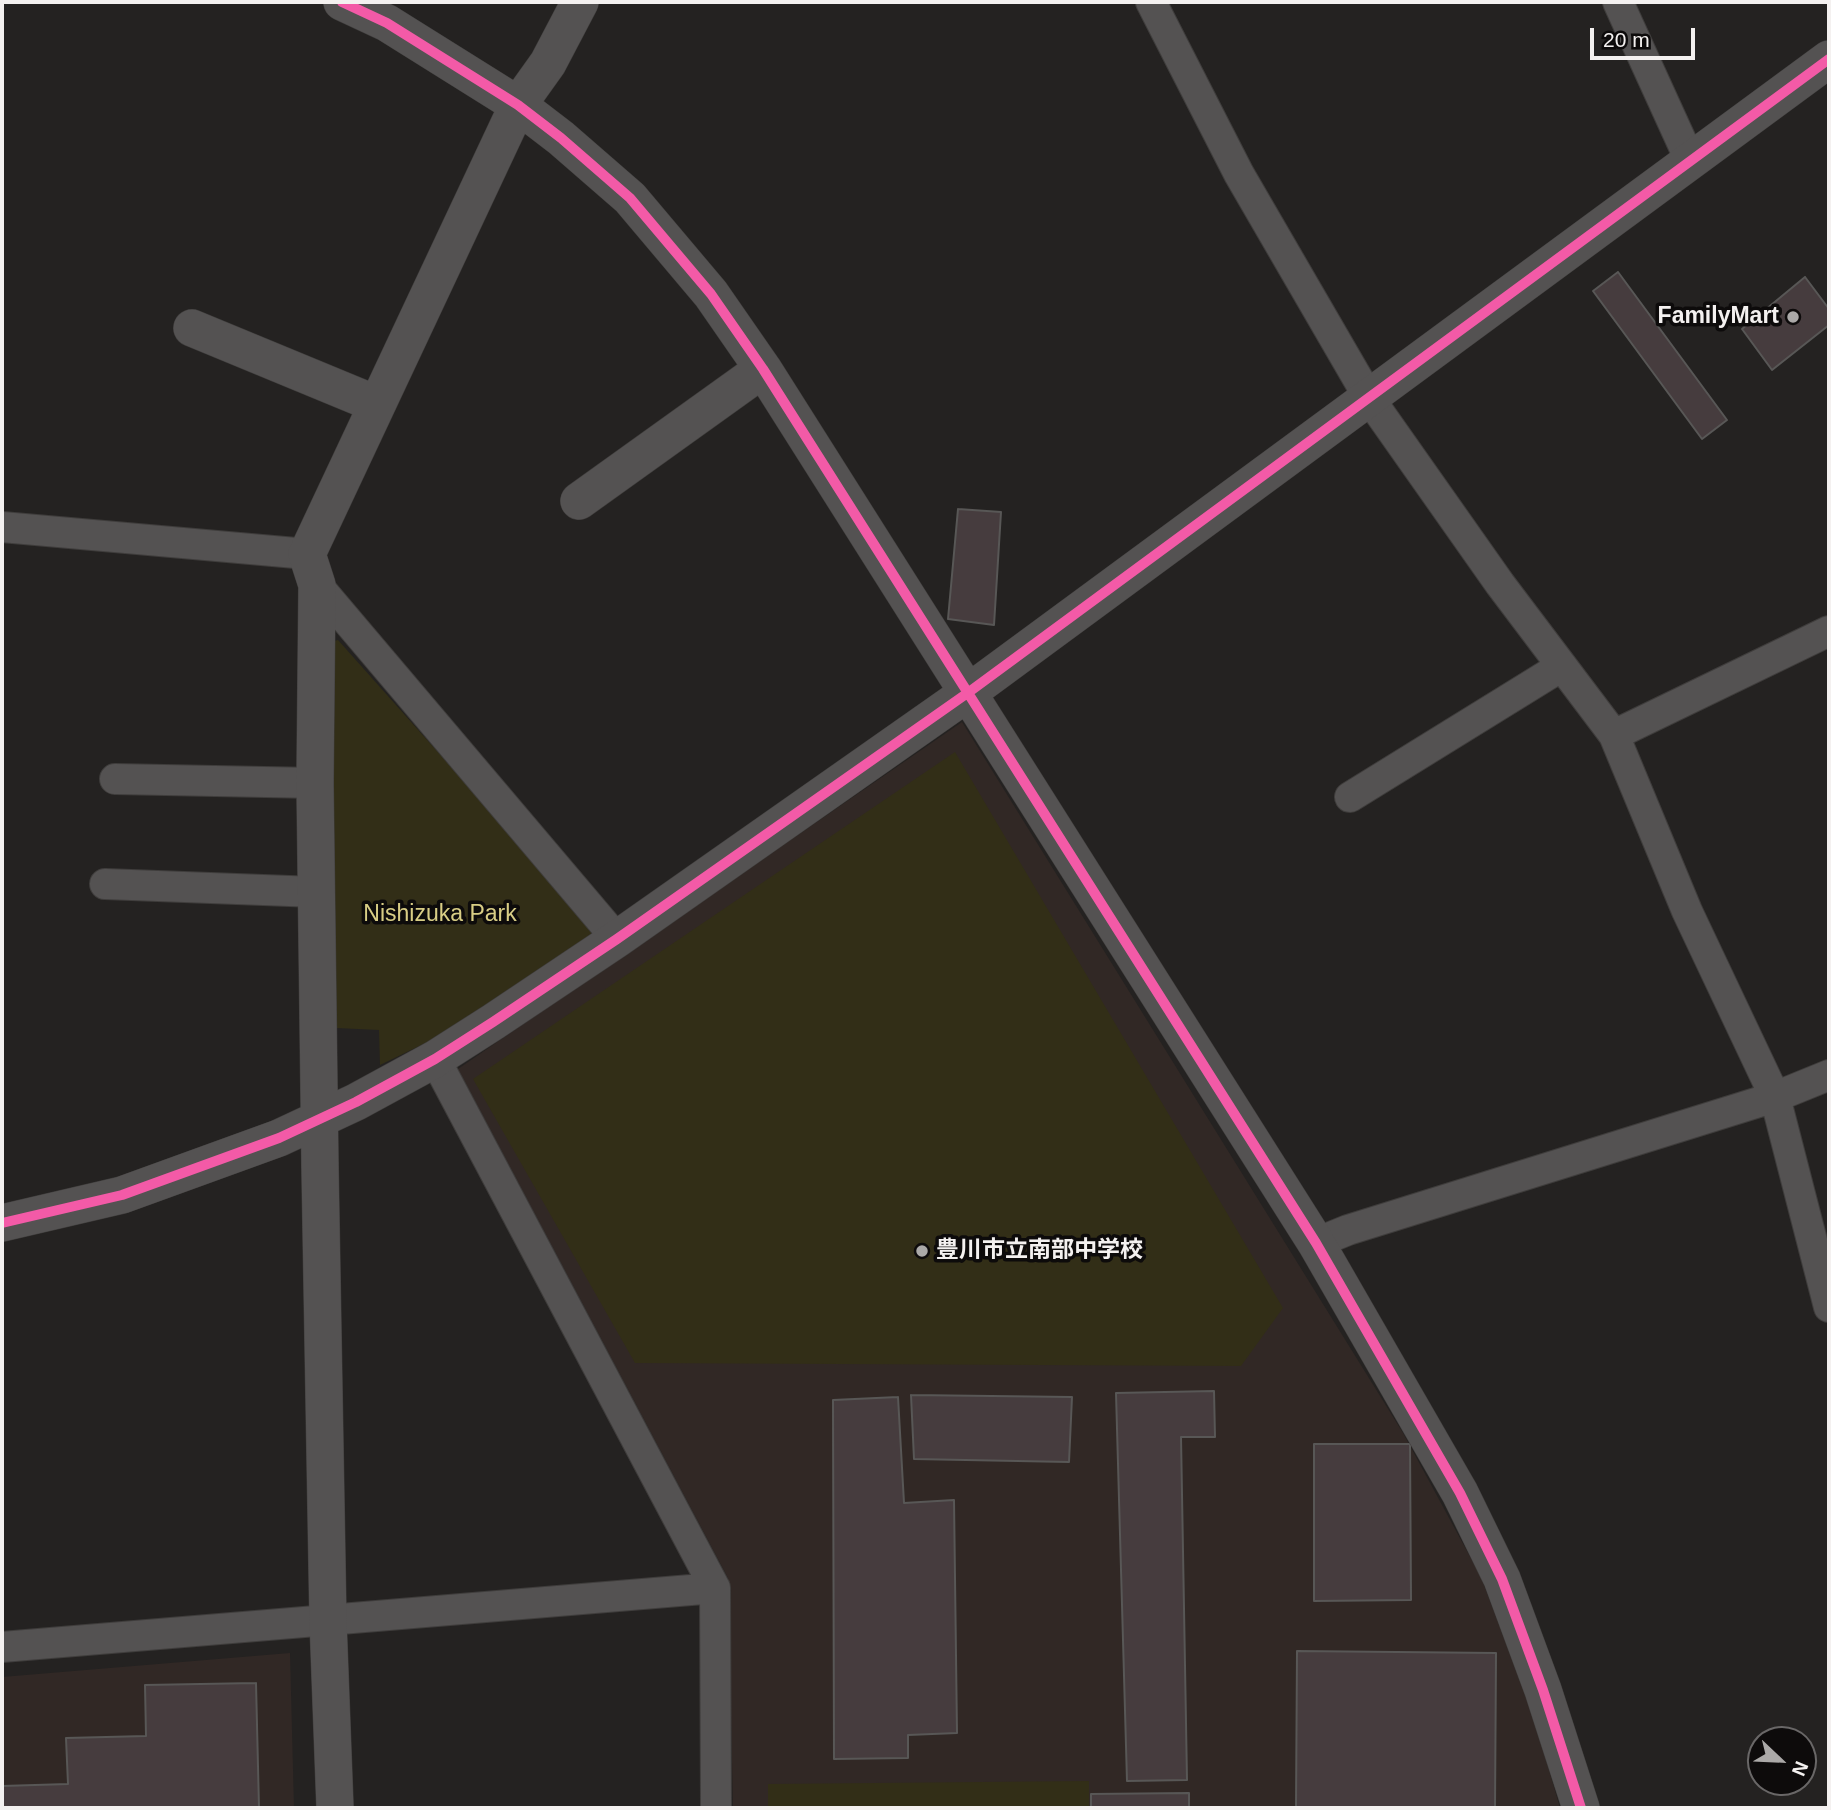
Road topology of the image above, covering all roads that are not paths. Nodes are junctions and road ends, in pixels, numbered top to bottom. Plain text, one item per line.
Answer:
1 (342, 2) edge
2 (580, 2) edge
3 (1151, 2) edge
4 (1618, 2) edge
5 (1829, 59) edge
6 (518, 106) junction
7 (1690, 160) junction
8 (192, 328) dead end
9 (763, 369) junction
10 (1368, 398) junction
11 (376, 404) junction
12 (579, 501) dead end
13 (2, 527) edge
14 (312, 570) junction
15 (1829, 631) edge
16 (1562, 666) junction
17 (969, 692) junction
18 (1614, 734) junction
19 (115, 779) dead end
20 (315, 783) junction
21 (1350, 797) dead end
22 (105, 884) dead end
23 (316, 892) junction
24 (617, 939) junction
25 (435, 1059) junction
26 (1829, 1075) edge
27 (1775, 1097) junction
28 (320, 1119) junction
29 (2, 1223) edge
30 (1315, 1243) junction
31 (1829, 1307) edge
32 (715, 1588) junction
33 (328, 1621) junction
34 (2, 1647) edge
35 (335, 1808) edge
36 (716, 1808) edge
37 (1581, 1808) edge

1 - 6 street
2 - 6 street
3 - 10 street
4 - 7 street
5 - 7 street
6 - 9 street
6 - 11 street
7 - 10 street
8 - 11 street
9 - 12 street
9 - 17 street
10 - 16 street
10 - 17 street
11 - 14 street
13 - 14 street
14 - 20 street
14 - 24 street
15 - 18 street
16 - 18 street
16 - 21 street
17 - 24 street
17 - 30 street
18 - 27 street
19 - 20 street
20 - 23 street
22 - 23 street
23 - 28 street
24 - 25 street
25 - 28 street
25 - 32 street
26 - 27 street
27 - 30 street
27 - 31 street
28 - 29 street
28 - 33 street
30 - 37 street
32 - 33 street
32 - 36 street
33 - 34 street
33 - 35 street

